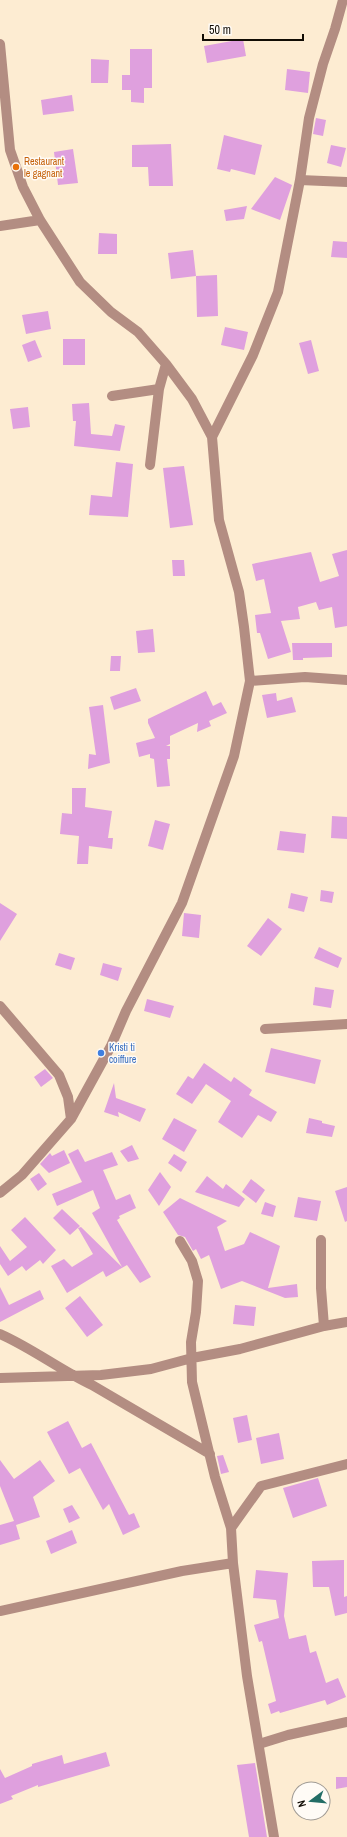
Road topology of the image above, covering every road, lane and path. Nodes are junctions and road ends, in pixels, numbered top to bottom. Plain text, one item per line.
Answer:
1 (343, 0) edge
2 (0, 44) edge
3 (300, 180) junction
4 (347, 182) edge
5 (40, 220) junction
6 (0, 226) edge
7 (166, 364) junction
8 (159, 389) junction
9 (112, 396) dead end
10 (212, 437) junction
11 (150, 465) dead end
12 (347, 680) edge
13 (250, 681) junction
14 (0, 1006) edge
15 (347, 1024) edge
16 (265, 1029) dead end
17 (72, 1119) junction
18 (0, 1193) edge
19 (321, 1240) dead end
20 (180, 1242) dead end
21 (347, 1322) edge
22 (324, 1326) junction
23 (0, 1334) edge
24 (192, 1358) junction
25 (75, 1376) junction
26 (0, 1378) edge
27 (210, 1454) junction
28 (347, 1464) edge
29 (231, 1528) junction
30 (233, 1563) junction
31 (0, 1611) edge
32 (347, 1722) edge
33 (259, 1744) junction
34 (274, 1837) edge

1 - 3 street
2 - 5 street
3 - 4 street
3 - 10 street
5 - 6 street
5 - 7 street
7 - 8 street
7 - 10 street
8 - 9 street
8 - 11 street
10 - 13 street
12 - 13 street
13 - 17 street
14 - 17 street
15 - 16 street
17 - 18 street
19 - 22 street
20 - 24 street
21 - 22 street
22 - 24 street
23 - 25 street
24 - 25 street
24 - 27 street
25 - 26 street
25 - 27 street
27 - 29 street
28 - 29 street
29 - 30 street
30 - 31 street
30 - 33 street
32 - 33 street
33 - 34 street

